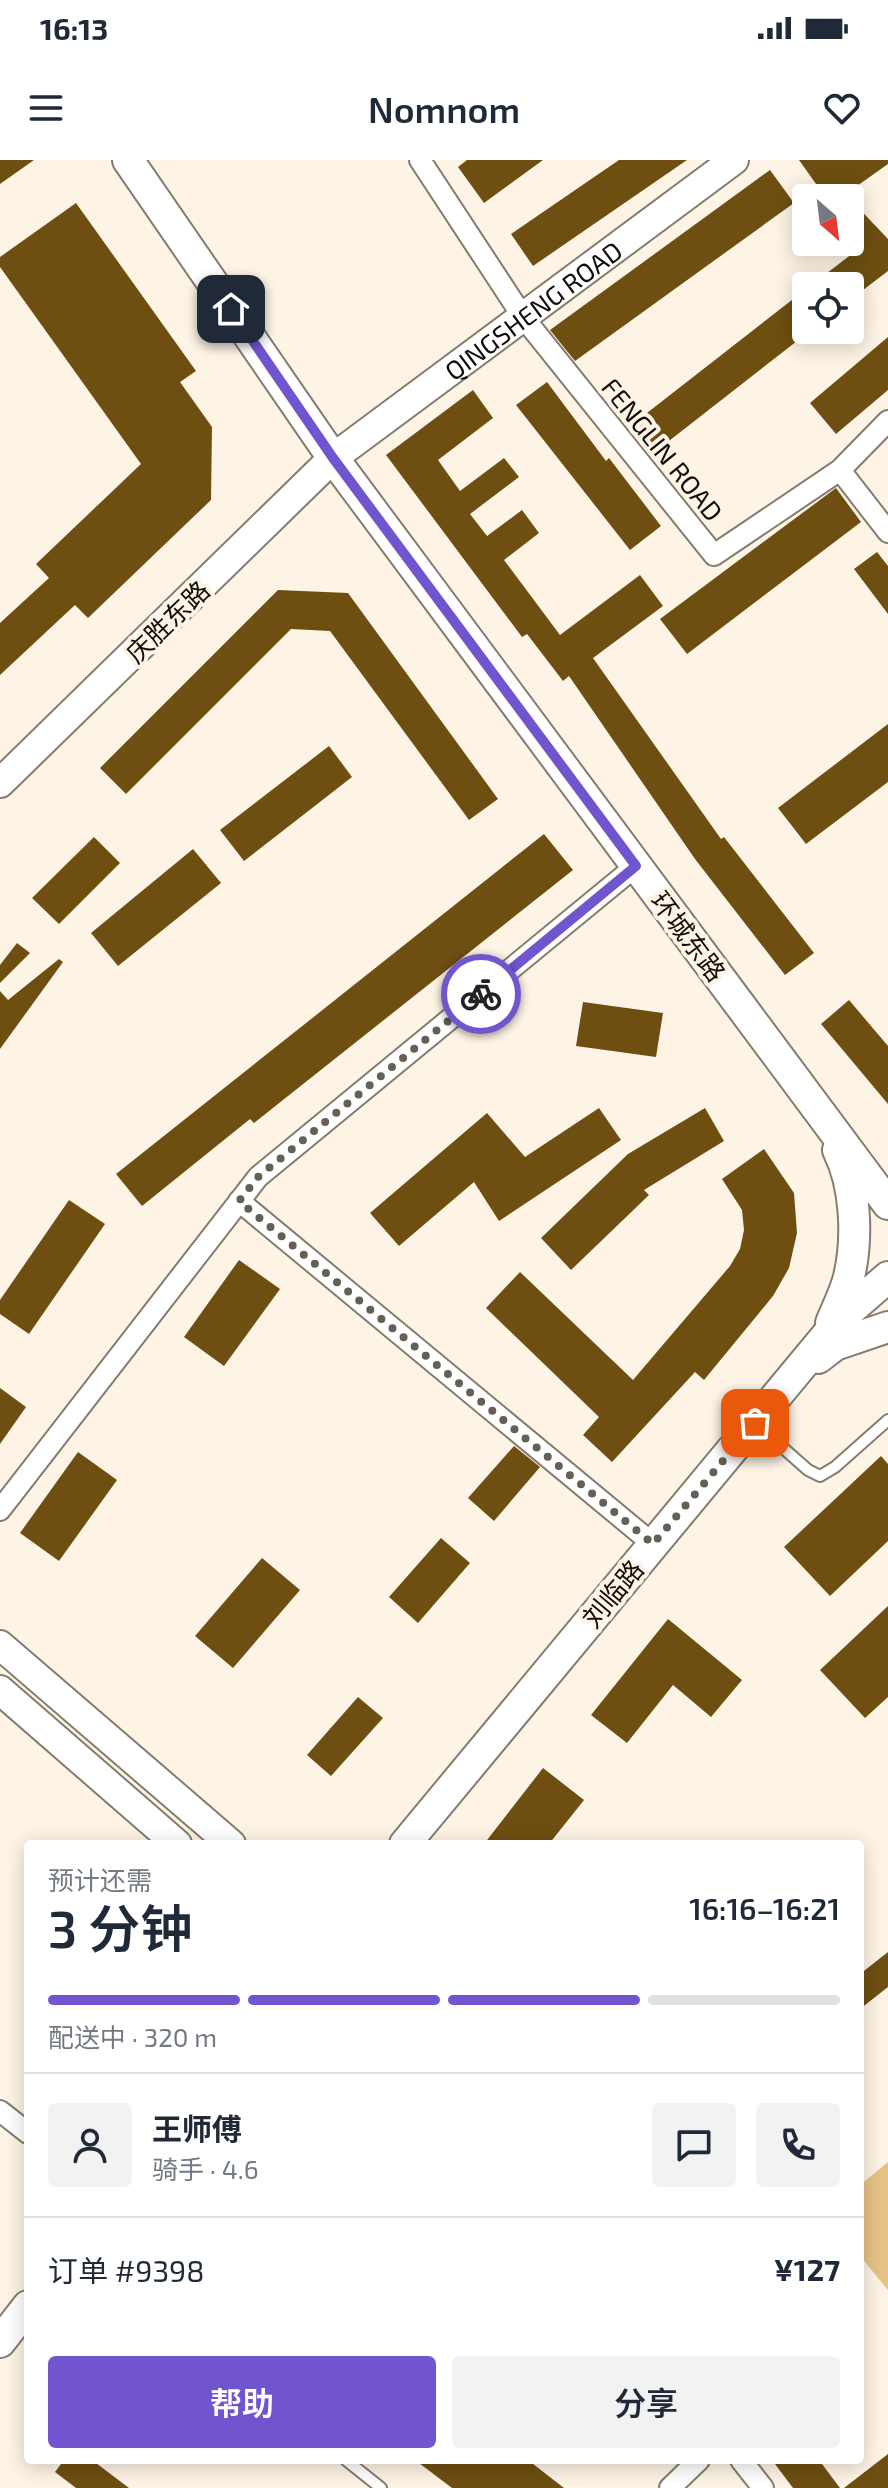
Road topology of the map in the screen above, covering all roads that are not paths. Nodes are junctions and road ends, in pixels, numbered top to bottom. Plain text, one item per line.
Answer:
1 (128, 160) edge
2 (420, 160) edge
3 (734, 160) edge
4 (523, 317) junction
5 (888, 421) edge
6 (333, 458) junction
7 (840, 470) junction
8 (888, 532) edge
9 (0, 783) edge
10 (636, 866) junction
11 (817, 1109) junction
12 (888, 1173) edge
13 (239, 1201) junction
14 (888, 1204) edge
15 (888, 1277) edge
16 (888, 1327) edge
17 (791, 1379) junction
18 (888, 1420) edge
19 (755, 1423) junction
20 (0, 1510) edge
21 (653, 1544) junction
22 (0, 1645) edge
23 (0, 1690) edge
24 (172, 1840) edge
25 (226, 1840) edge
26 (408, 1840) edge
27 (0, 2111) edge
28 (24, 2130) edge
29 (24, 2311) edge
30 (0, 2342) edge
31 (351, 2464) edge
32 (695, 2464) edge
33 (744, 2464) edge
34 (381, 2488) edge
35 (670, 2488) edge
36 (763, 2488) edge

1 - 6 main road, 环城东路
2 - 4 street
3 - 4 main road, QINGSHENG ROAD
4 - 6 main road, QINGSHENG ROAD
4 - 7 street, FENGLIN ROAD
5 - 7 street, FENGLIN ROAD
6 - 9 main road, 庆胜东路
6 - 10 main road, 环城东路
7 - 8 street
10 - 11 main road, 环城东路
10 - 13 street
11 - 12 main road
11 - 14 main road, 环城东路
11 - 17 main road
13 - 20 street
13 - 21 street
15 - 17 main road, 刘临路
16 - 17 main road
17 - 19 main road, 刘临路
18 - 19 lane
19 - 21 main road, 刘临路
21 - 26 main road, 刘临路
22 - 25 main road
23 - 24 main road
27 - 28 street
29 - 30 main road
31 - 34 lane
32 - 35 street
33 - 36 street

